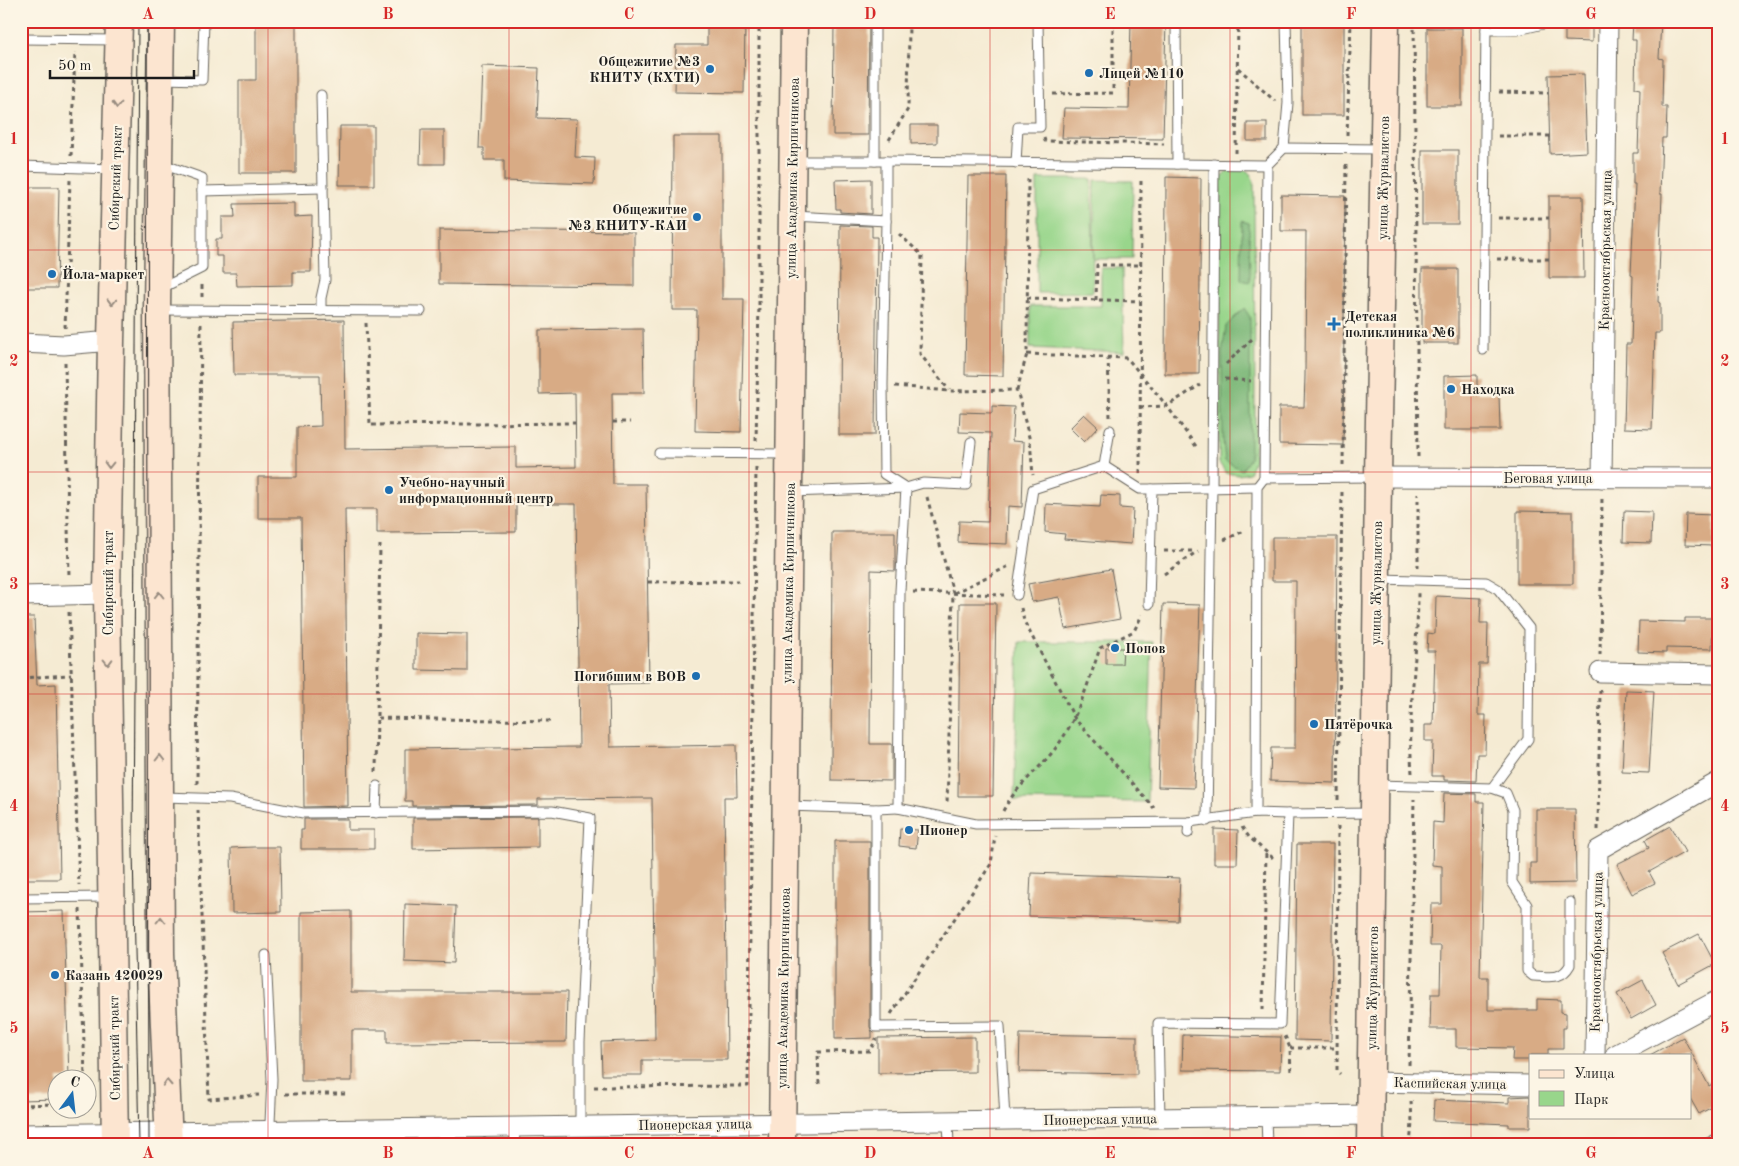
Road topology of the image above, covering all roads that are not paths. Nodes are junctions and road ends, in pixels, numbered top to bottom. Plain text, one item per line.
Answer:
1 (161, 21) edge
2 (204, 21) edge
3 (794, 21) edge
4 (875, 21) edge
5 (1038, 21) edge
6 (1176, 21) edge
7 (1286, 21) edge
8 (1386, 21) edge
9 (1608, 21) edge
10 (1552, 22) edge
11 (1486, 26) edge
12 (119, 31) edge
13 (21, 39) edge
14 (160, 79) junction
15 (321, 95) dead end
16 (1284, 148) junction
17 (1383, 149) junction
18 (793, 160) junction
19 (875, 161) junction
20 (886, 162) junction
21 (159, 163) junction
22 (1016, 163) junction
23 (1177, 164) junction
24 (1214, 164) junction
25 (1267, 165) junction
26 (21, 166) edge
27 (116, 169) junction
28 (323, 188) junction
29 (202, 191) junction
30 (792, 216) junction
31 (886, 222) junction
32 (157, 300) junction
33 (321, 311) junction
34 (421, 311) dead end
35 (111, 341) junction
36 (21, 343) edge
37 (21, 349) edge
38 (1483, 350) dead end
39 (22, 387) edge
40 (1110, 430) road end
41 (971, 442) dead end
42 (659, 453) dead end
43 (789, 454) junction
44 (1104, 466) junction
45 (1378, 477) junction
46 (1264, 478) junction
47 (1602, 478) junction
48 (1718, 478) edge
49 (1257, 487) junction
50 (906, 488) junction
51 (1212, 488) junction
52 (1152, 489) junction
53 (789, 492) junction
54 (1376, 579) junction
55 (107, 594) junction
56 (1017, 595) road end
57 (21, 596) edge
58 (1149, 604) road end
59 (1600, 672) dead end
60 (1718, 674) edge
61 (1718, 782) edge
62 (1374, 785) junction
63 (377, 786) dead end
64 (1492, 788) junction
65 (160, 797) junction
66 (785, 806) junction
67 (898, 808) junction
68 (876, 809) junction
69 (376, 813) junction
70 (1256, 813) junction
71 (1374, 813) junction
72 (1288, 814) junction
73 (1207, 821) junction
74 (1189, 822) junction
75 (1188, 833) dead end
76 (111, 897) junction
77 (21, 898) edge
78 (1570, 902) dead end
79 (266, 956) dead end
80 (1718, 1000) edge
81 (1595, 1054) edge
82 (1617, 1054) edge
83 (1370, 1082) junction
84 (1529, 1085) edge
85 (1370, 1115) junction
86 (1266, 1117) junction
87 (1160, 1118) junction
88 (1005, 1120) junction
89 (948, 1121) junction
90 (580, 1126) junction
91 (21, 1134) edge
92 (782, 1134) edge
93 (515, 1136) edge
94 (399, 1137) edge
95 (115, 1138) edge
96 (169, 1138) edge
97 (269, 1138) edge
98 (1718, 1138) edge
99 (949, 1145) edge
100 (1267, 1145) edge
101 (1370, 1145) edge
102 (1704, 1145) edge

1 - 14 street
2 - 14 lane
3 - 18 street, улица Академика Кирпичникова
4 - 19 lane
5 - 22 lane
6 - 23 lane
7 - 16 lane
8 - 17 street, улица Журналистов
9 - 47 street, Краснооктябрьская улица
10 - 11 lane
11 - 38 lane
12 - 13 lane
12 -> 27 street, Сибирский тракт
14 - 21 street
15 - 28 lane
16 - 17 lane
16 - 25 lane
17 - 45 street, улица Журналистов
18 - 19 lane
18 - 30 street, улица Академика Кирпичникова
19 - 20 lane
20 - 22 lane
20 - 31 lane
21 - 29 lane
21 - 32 street
22 - 23 lane
23 - 24 lane
24 - 25 lane
24 - 51 lane
25 - 46 lane
26 - 27 lane
27 -> 35 street, Сибирский тракт
28 - 29 lane
28 - 33 lane
29 - 32 lane
30 - 31 lane
30 - 43 street, улица Академика Кирпичникова
31 - 50 lane
32 - 33 lane
65 -> 32 street
33 - 34 lane
35 - 36 street
35 -> 55 street, Сибирский тракт
37 - 39 lane
40 - 44 lane
41 - 50 lane
42 - 43 lane
43 - 53 street, улица Академика Кирпичникова
44 - 52 lane
44 - 56 lane
45 - 46 lane
45 - 47 street, Беговая улица
45 - 54 street, улица Журналистов
46 - 49 lane
47 - 48 street, Беговая улица
49 - 51 lane
49 - 70 lane
50 - 53 lane
50 - 67 lane
51 - 52 lane
51 - 73 lane
52 - 58 lane
53 - 66 street, улица Академика Кирпичникова
54 - 62 street, улица Журналистов
54 - 64 lane
55 - 57 street
55 -> 76 street, Сибирский тракт
59 - 60 street
61 - 81 street, Краснооктябрьская улица
62 - 64 lane
62 - 71 street, улица Журналистов
63 - 69 lane
64 - 78 lane
65 - 69 lane
96 -> 65 street
66 - 68 lane
66 - 92 street, улица Академика Кирпичникова
67 - 68 lane
67 - 74 lane
68 - 88 lane
69 - 90 lane
70 - 72 lane
70 - 73 lane
71 - 72 lane
71 - 83 street, улица Журналистов
72 - 87 lane
73 - 74 lane
74 - 75 lane
76 - 77 lane
76 - 95 street, Сибирский тракт
79 - 97 lane
80 - 82 street
83 - 84 street, Каспийская улица
83 - 85 street, улица Журналистов
85 - 86 street, Пионерская улица
85 - 101 street, улица Журналистов
86 - 87 street, Пионерская улица
86 - 100 lane
87 - 88 street, Пионерская улица
88 - 89 street, Пионерская улица
89 - 92 street, Пионерская улица
89 - 99 lane
90 - 92 street, Пионерская улица
90 - 93 street, Пионерская улица
91 - 95 street, Пионерская улица
93 - 94 street, Пионерская улица
94 - 97 street, Пионерская улица
95 - 96 street, Пионерская улица
96 - 97 street, Пионерская улица
98 - 102 lane

